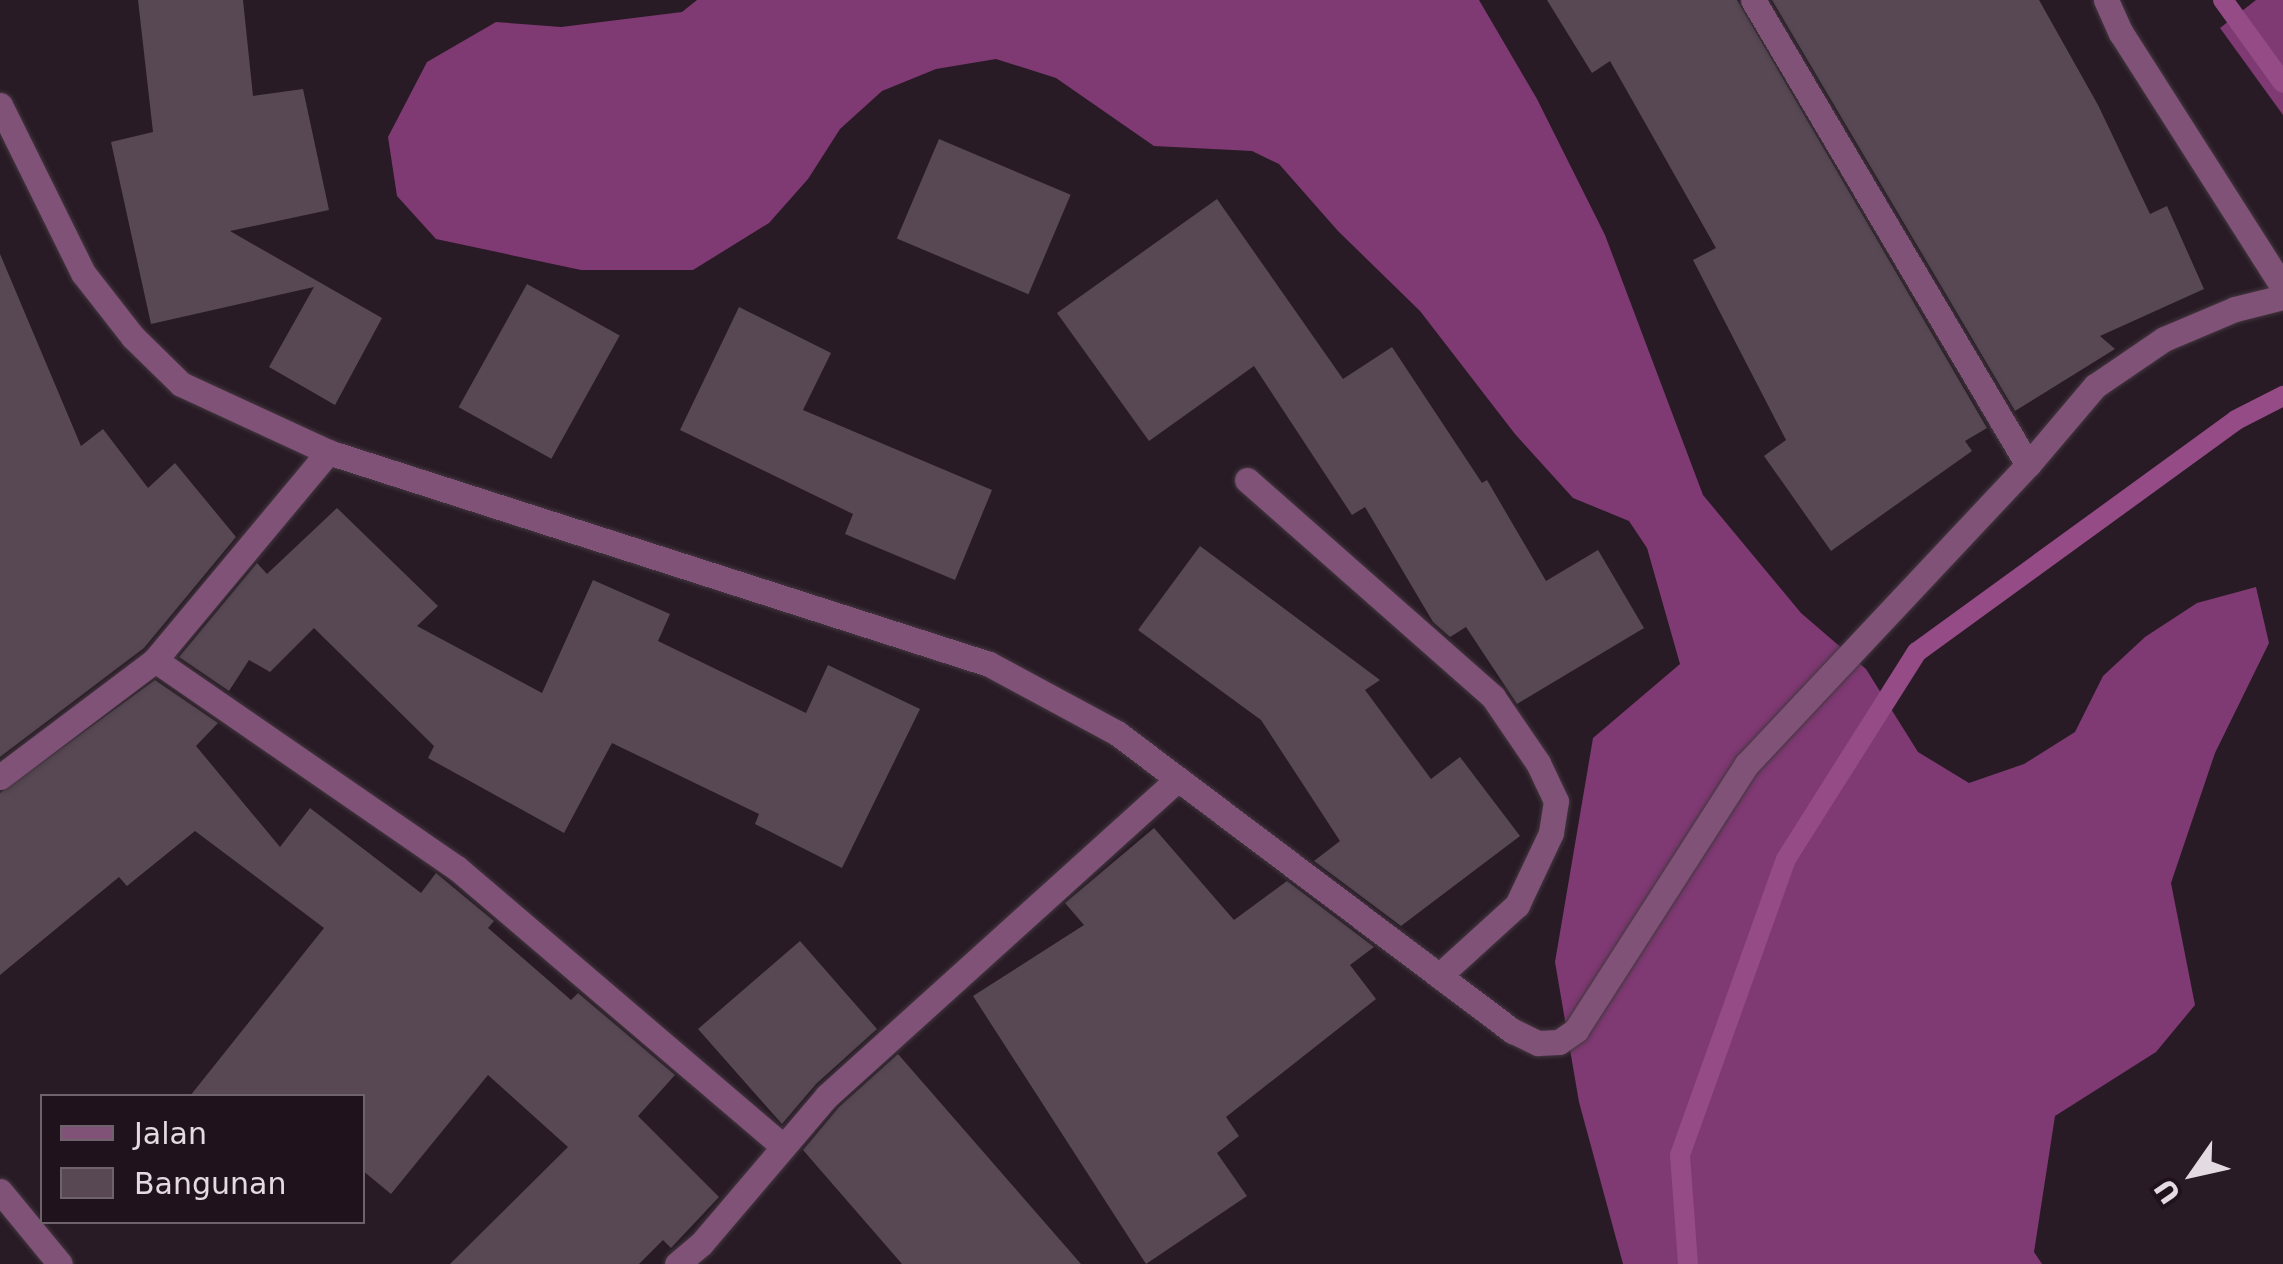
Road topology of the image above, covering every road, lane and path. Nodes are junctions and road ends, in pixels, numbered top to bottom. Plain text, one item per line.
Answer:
1 (1753, 0) edge
2 (2106, 0) edge
3 (0, 106) edge
4 (2283, 287) edge
5 (2283, 297) edge
6 (328, 452) junction
7 (2028, 465) junction
8 (1247, 480) dead end
9 (155, 660) junction
10 (0, 778) edge
11 (1178, 779) junction
12 (1439, 976) junction
13 (783, 1146) junction
14 (0, 1191) edge
15 (60, 1264) edge
16 (678, 1264) edge

1 - 7 street
2 - 4 street
3 - 6 street
5 - 7 street
6 - 9 street
6 - 11 street
7 - 12 street
8 - 12 street
9 - 10 street
9 - 13 street
11 - 12 street
11 - 13 street
13 - 16 street
14 - 15 street

